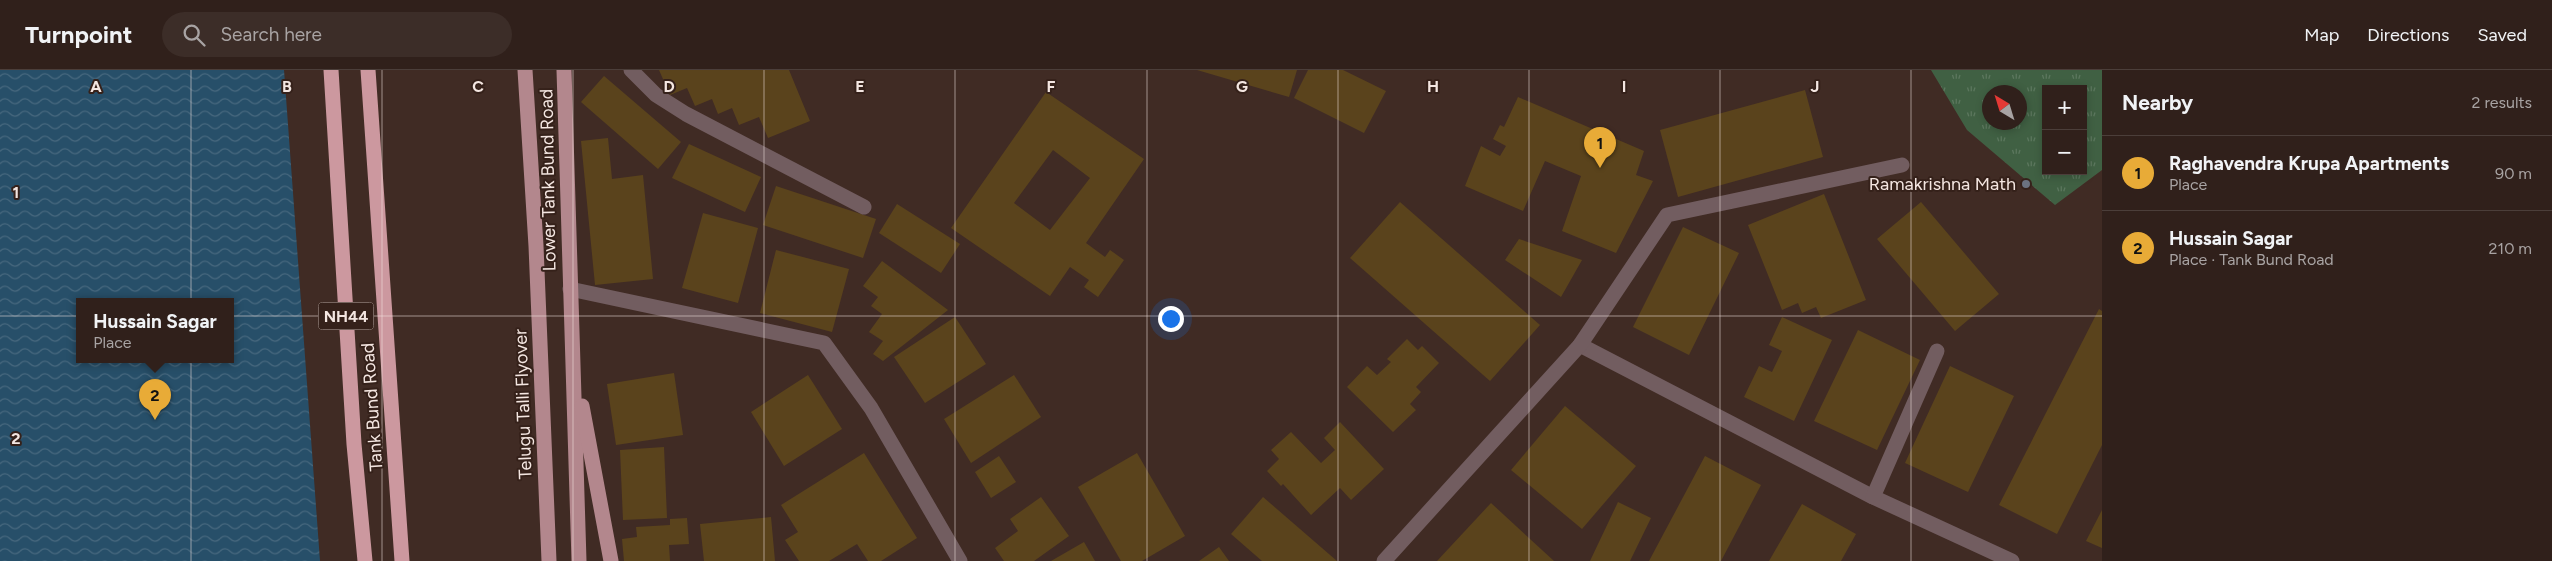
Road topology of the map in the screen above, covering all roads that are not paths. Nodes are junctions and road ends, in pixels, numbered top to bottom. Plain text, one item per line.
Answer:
1 (331, 70) edge
2 (368, 70) edge
3 (525, 70) edge
4 (564, 70) edge
5 (631, 70) edge
6 (1902, 165) dead end
7 (864, 207) dead end
8 (536, 246) joint
9 (570, 289) junction
10 (1580, 345) junction
11 (1937, 351) dead end
12 (573, 360) junction
13 (1873, 497) junction
14 (365, 561) edge
15 (402, 561) edge
16 (549, 561) edge
17 (579, 561) edge
18 (611, 561) edge
19 (960, 561) edge
20 (1384, 561) edge
21 (2012, 561) edge

1 - 14 highway, NH44
2 - 15 highway, Tank Bund Road / NH44
3 - 8 main road, Lower Tank Bund Road
4 - 9 main road, Lower Tank Bund Road
5 - 7 street
6 - 10 street
8 - 16 main road, Telugu Talli Flyover
9 - 12 main road
9 - 19 street
10 - 13 street
10 - 20 street
11 - 13 street
12 - 17 main road
12 - 18 main road
13 - 21 street

